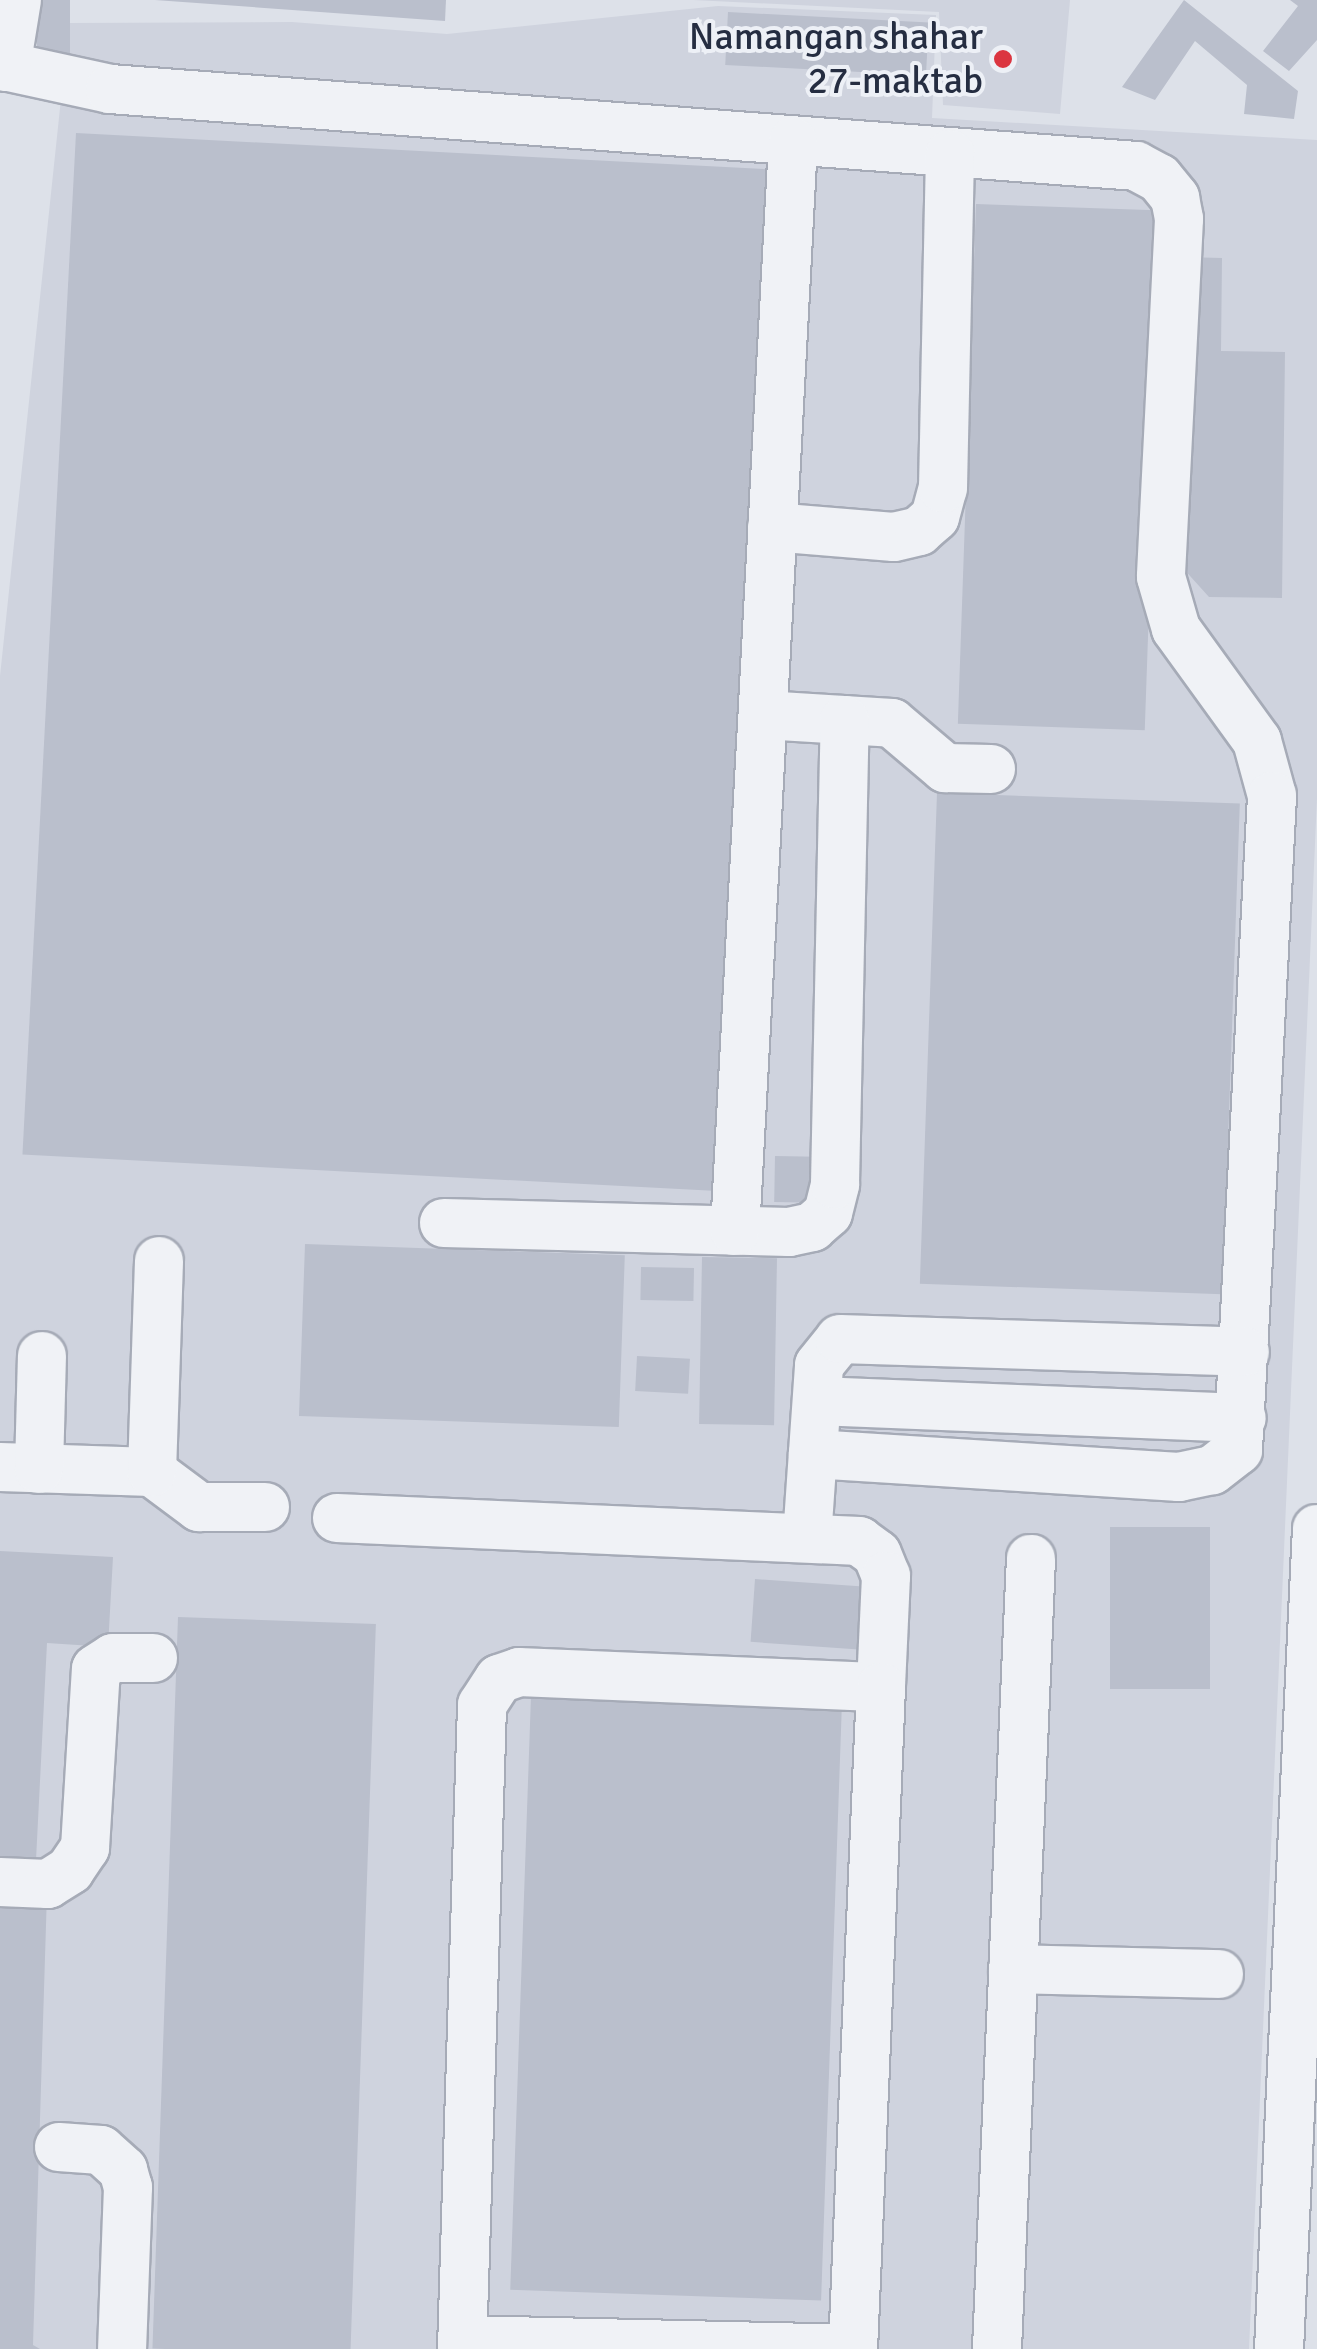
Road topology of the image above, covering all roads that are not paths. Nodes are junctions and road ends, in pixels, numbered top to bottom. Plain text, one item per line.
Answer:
1 (17, 0) edge
2 (3, 66) edge
3 (793, 142) junction
4 (950, 154) junction
5 (772, 527) junction
6 (763, 715) junction
7 (845, 720) junction
8 (991, 769) dead end
9 (444, 1224) dead end
10 (736, 1231) junction
11 (159, 1261) dead end
12 (1245, 1352) junction
13 (42, 1356) dead end
14 (817, 1400) junction
15 (1242, 1418) junction
16 (813, 1454) junction
17 (19, 1468) edge
18 (152, 1472) junction
19 (265, 1506) dead end
20 (337, 1518) dead end
21 (1317, 1530) edge
22 (807, 1538) junction
23 (1031, 1558) dead end
24 (153, 1658) dead end
25 (882, 1687) junction
26 (0, 1882) edge
27 (1013, 1969) junction
28 (1220, 1974) dead end
29 (59, 2148) dead end
30 (462, 2344) edge
31 (122, 2349) edge
32 (852, 2349) edge
33 (997, 2349) edge
34 (1279, 2349) edge

1 - 2 street
2 - 3 street
3 - 4 street
3 - 5 street
4 - 5 street
4 - 12 street
5 - 6 street
6 - 7 street
6 - 10 street
7 - 8 street
7 - 10 street
9 - 10 street
11 - 18 street
12 - 14 street
12 - 15 street
13 - 17 street
14 - 15 street
14 - 16 street
15 - 16 street
16 - 22 street
17 - 18 street
18 - 19 street
20 - 22 street
21 - 34 street
22 - 25 street
23 - 27 street
24 - 26 street
25 - 30 street
25 - 32 street
27 - 28 street
27 - 33 street
29 - 31 street
30 - 32 street

